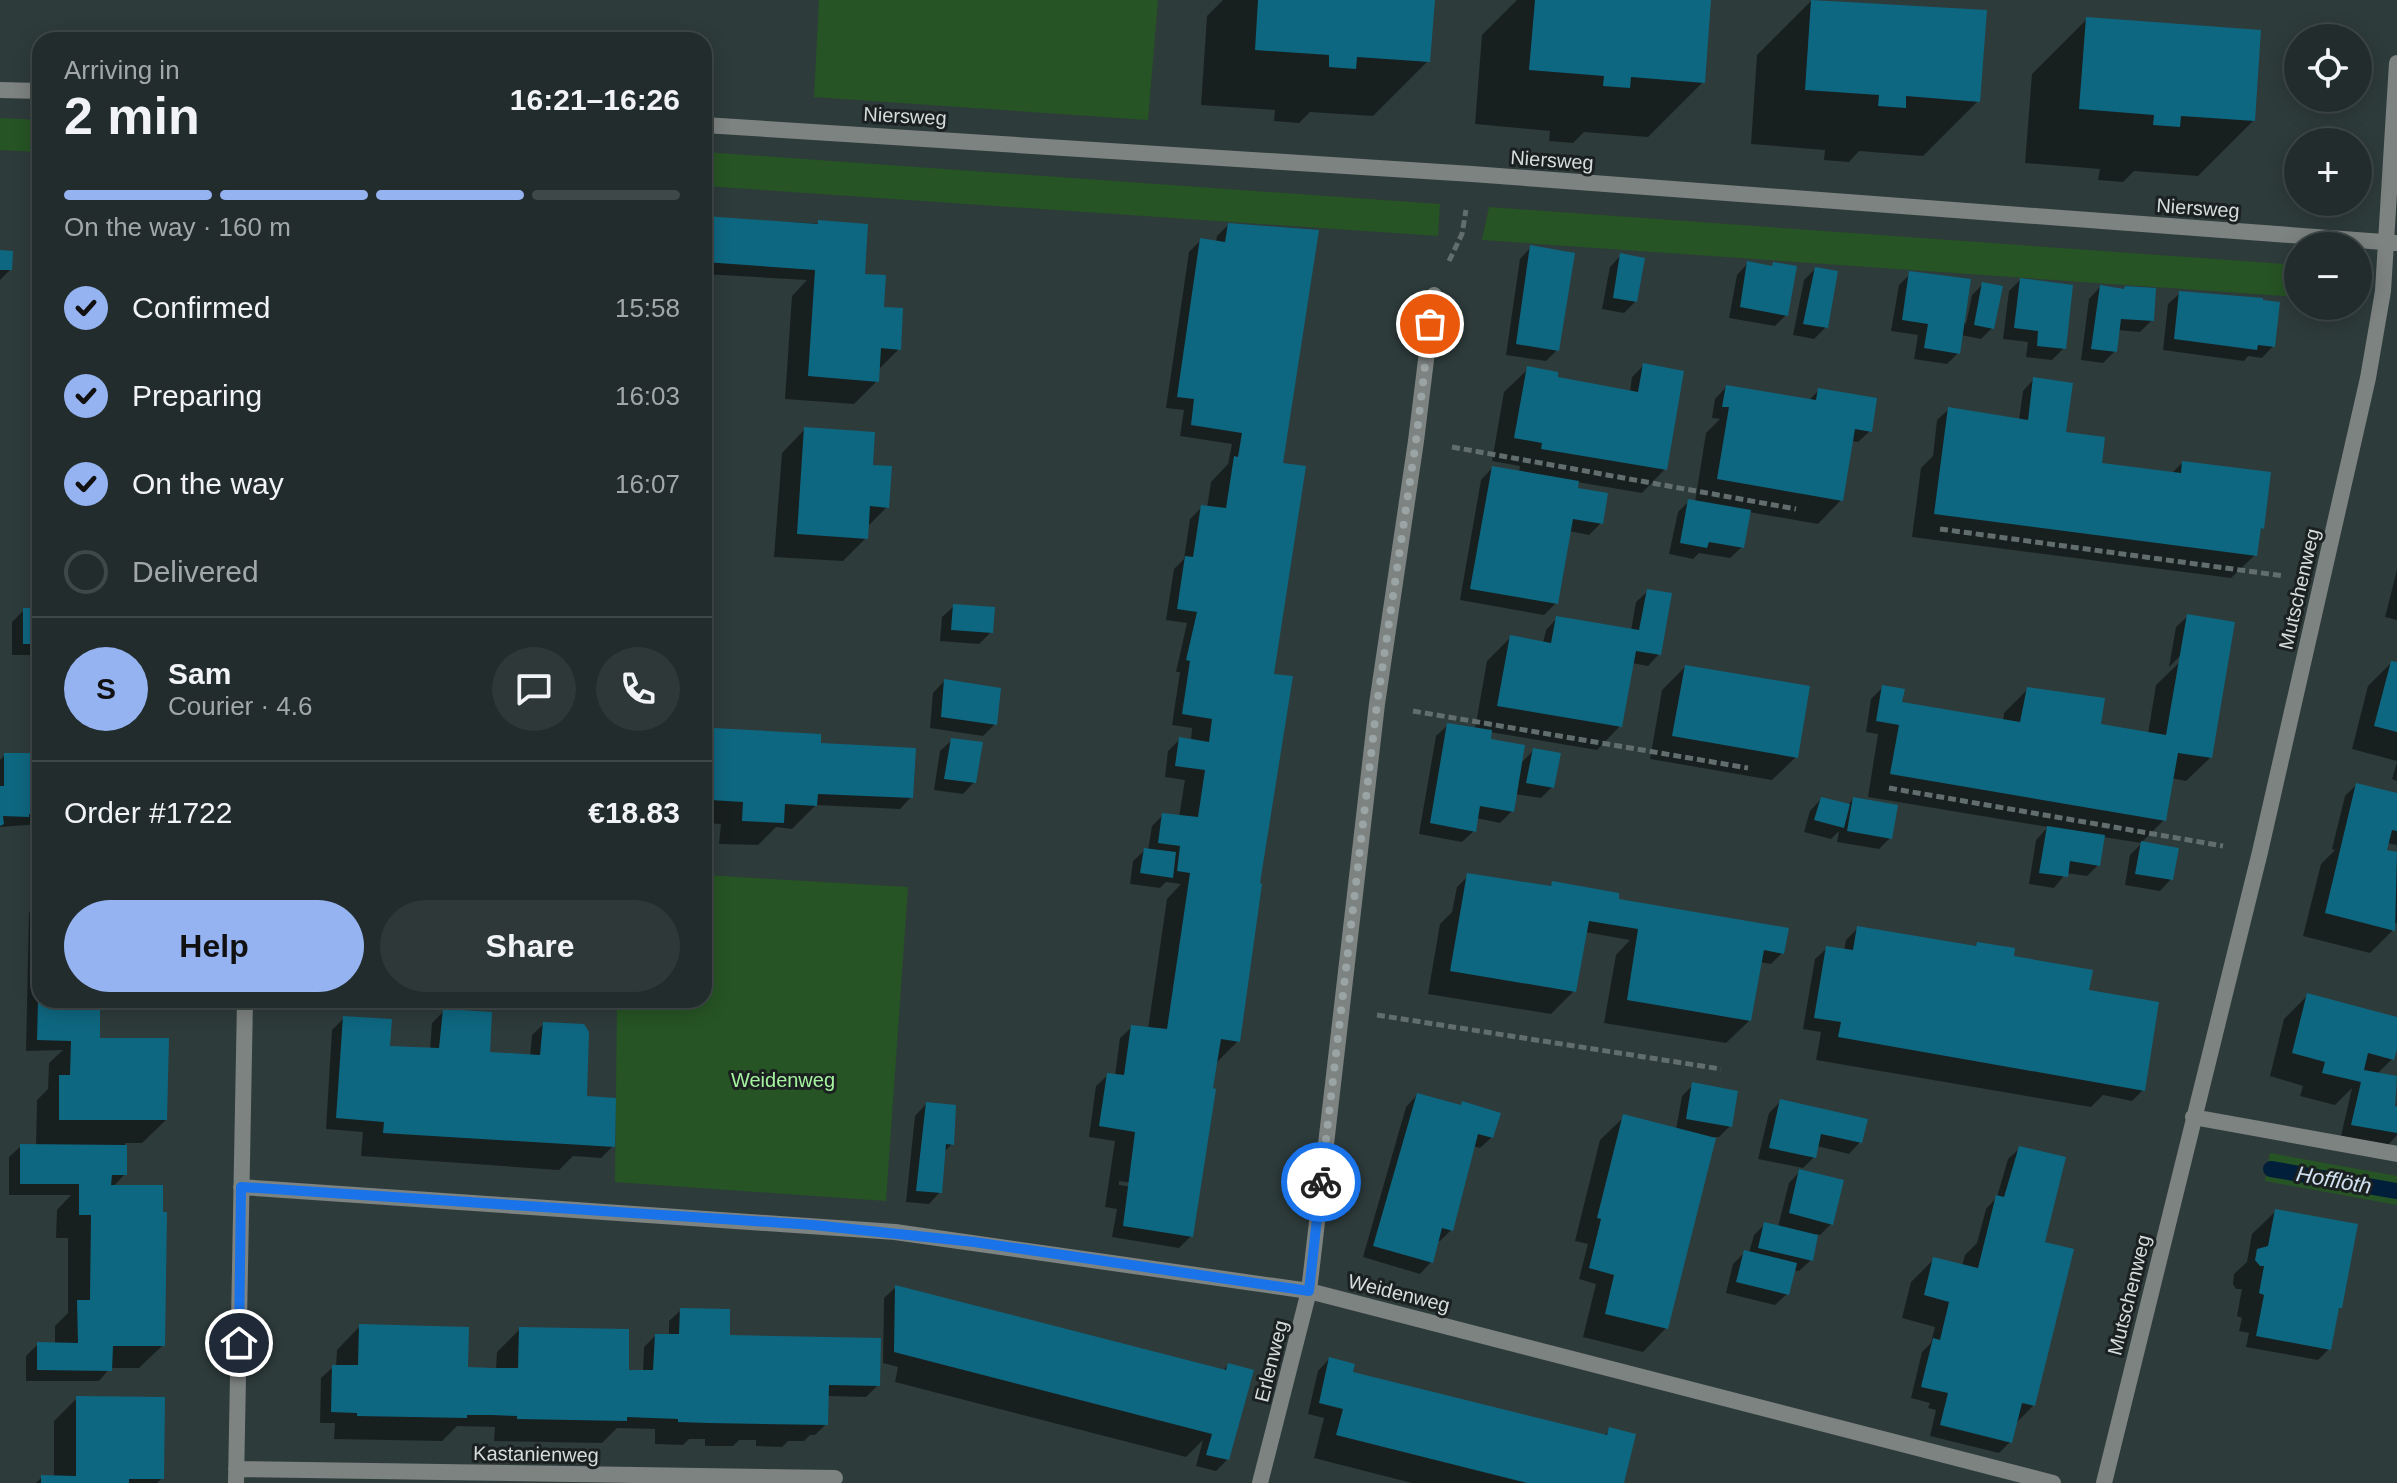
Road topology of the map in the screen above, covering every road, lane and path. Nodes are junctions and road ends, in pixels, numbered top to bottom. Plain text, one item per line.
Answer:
1 (2397, 63) edge
2 (0, 90) edge
3 (32, 91) edge
4 (712, 126) edge
5 (1472, 174) junction
6 (2392, 243) edge
7 (1434, 295) joint
8 (1416, 441) junction
9 (1796, 509) dead end
10 (1940, 529) dead end
11 (2321, 581) junction
12 (1377, 704) junction
13 (1748, 768) dead end
14 (1889, 788) dead end
15 (2260, 852) junction
16 (245, 1008) edge
17 (1341, 1009) junction
18 (1721, 1069) dead end
19 (2193, 1117) junction
20 (2397, 1154) edge
21 (241, 1187) junction
22 (1309, 1291) junction
23 (236, 1476) edge
24 (835, 1478) dead end
25 (1260, 1483) edge
26 (2053, 1483) edge
27 (2104, 1483) edge

1 - 6 street, Mutschenweg
2 - 3 street
4 - 5 street, Niersweg
5 - 6 street, Niersweg
5 - 7 path
6 - 11 street, Mutschenweg
7 - 8 street, Erlenweg
8 - 9 path
8 - 12 street, Erlenweg
10 - 11 path
11 - 15 street, Mutschenweg
12 - 13 path
12 - 17 street, Erlenweg
14 - 15 path
15 - 19 street, Mutschenweg
16 - 21 street, Kastanienweg
17 - 18 path
17 - 22 street, Erlenweg
19 - 20 street
19 - 27 street, Mutschenweg
21 - 22 street, Weidenweg
21 - 23 street, Kastanienweg
22 - 25 street, Erlenweg
22 - 26 street, Weidenweg
23 - 24 street, Kastanienweg

